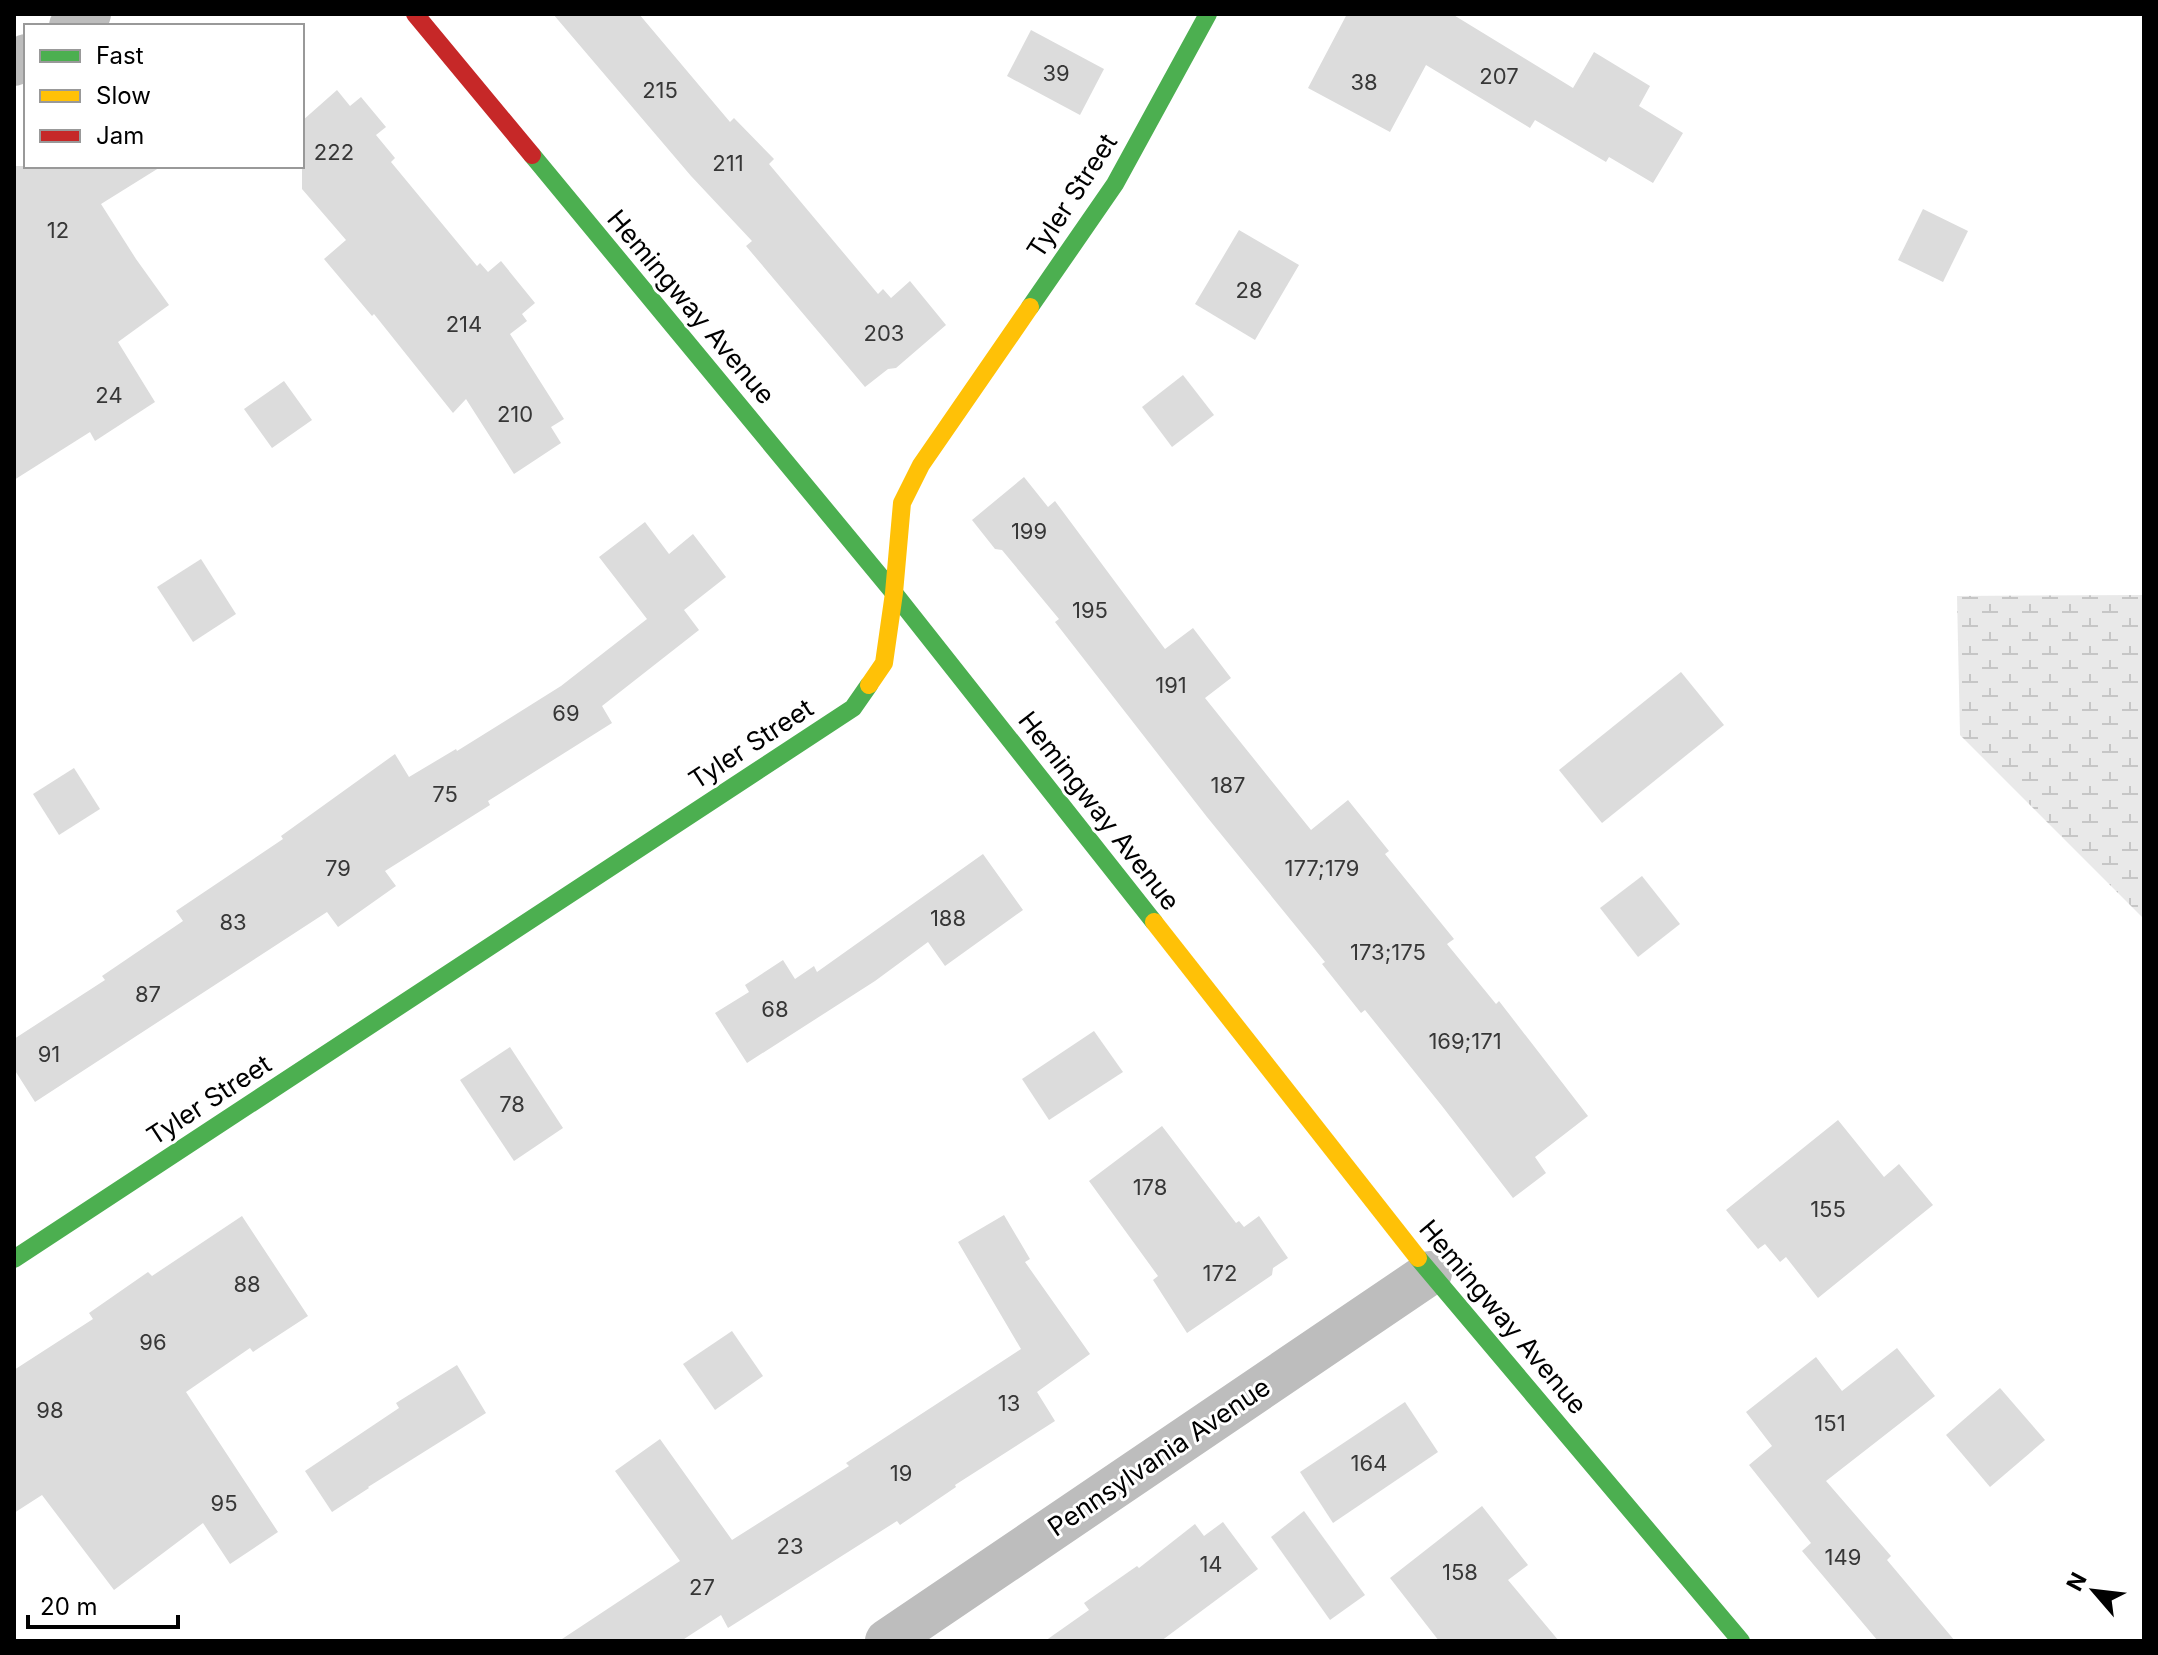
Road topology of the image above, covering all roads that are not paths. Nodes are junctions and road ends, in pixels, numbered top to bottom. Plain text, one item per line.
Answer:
1 (415, 14) edge
2 (1208, 14) edge
3 (894, 593) junction
4 (14, 1259) edge
5 (1430, 1273) junction
6 (887, 1641) edge
7 (1741, 1641) edge

1 - 3 main road, Hemingway Avenue
2 - 3 main road, Tyler Street
3 - 4 main road, Tyler Street
3 - 5 main road, Hemingway Avenue
5 - 6 street, Pennsylvania Avenue
5 - 7 main road, Hemingway Avenue

